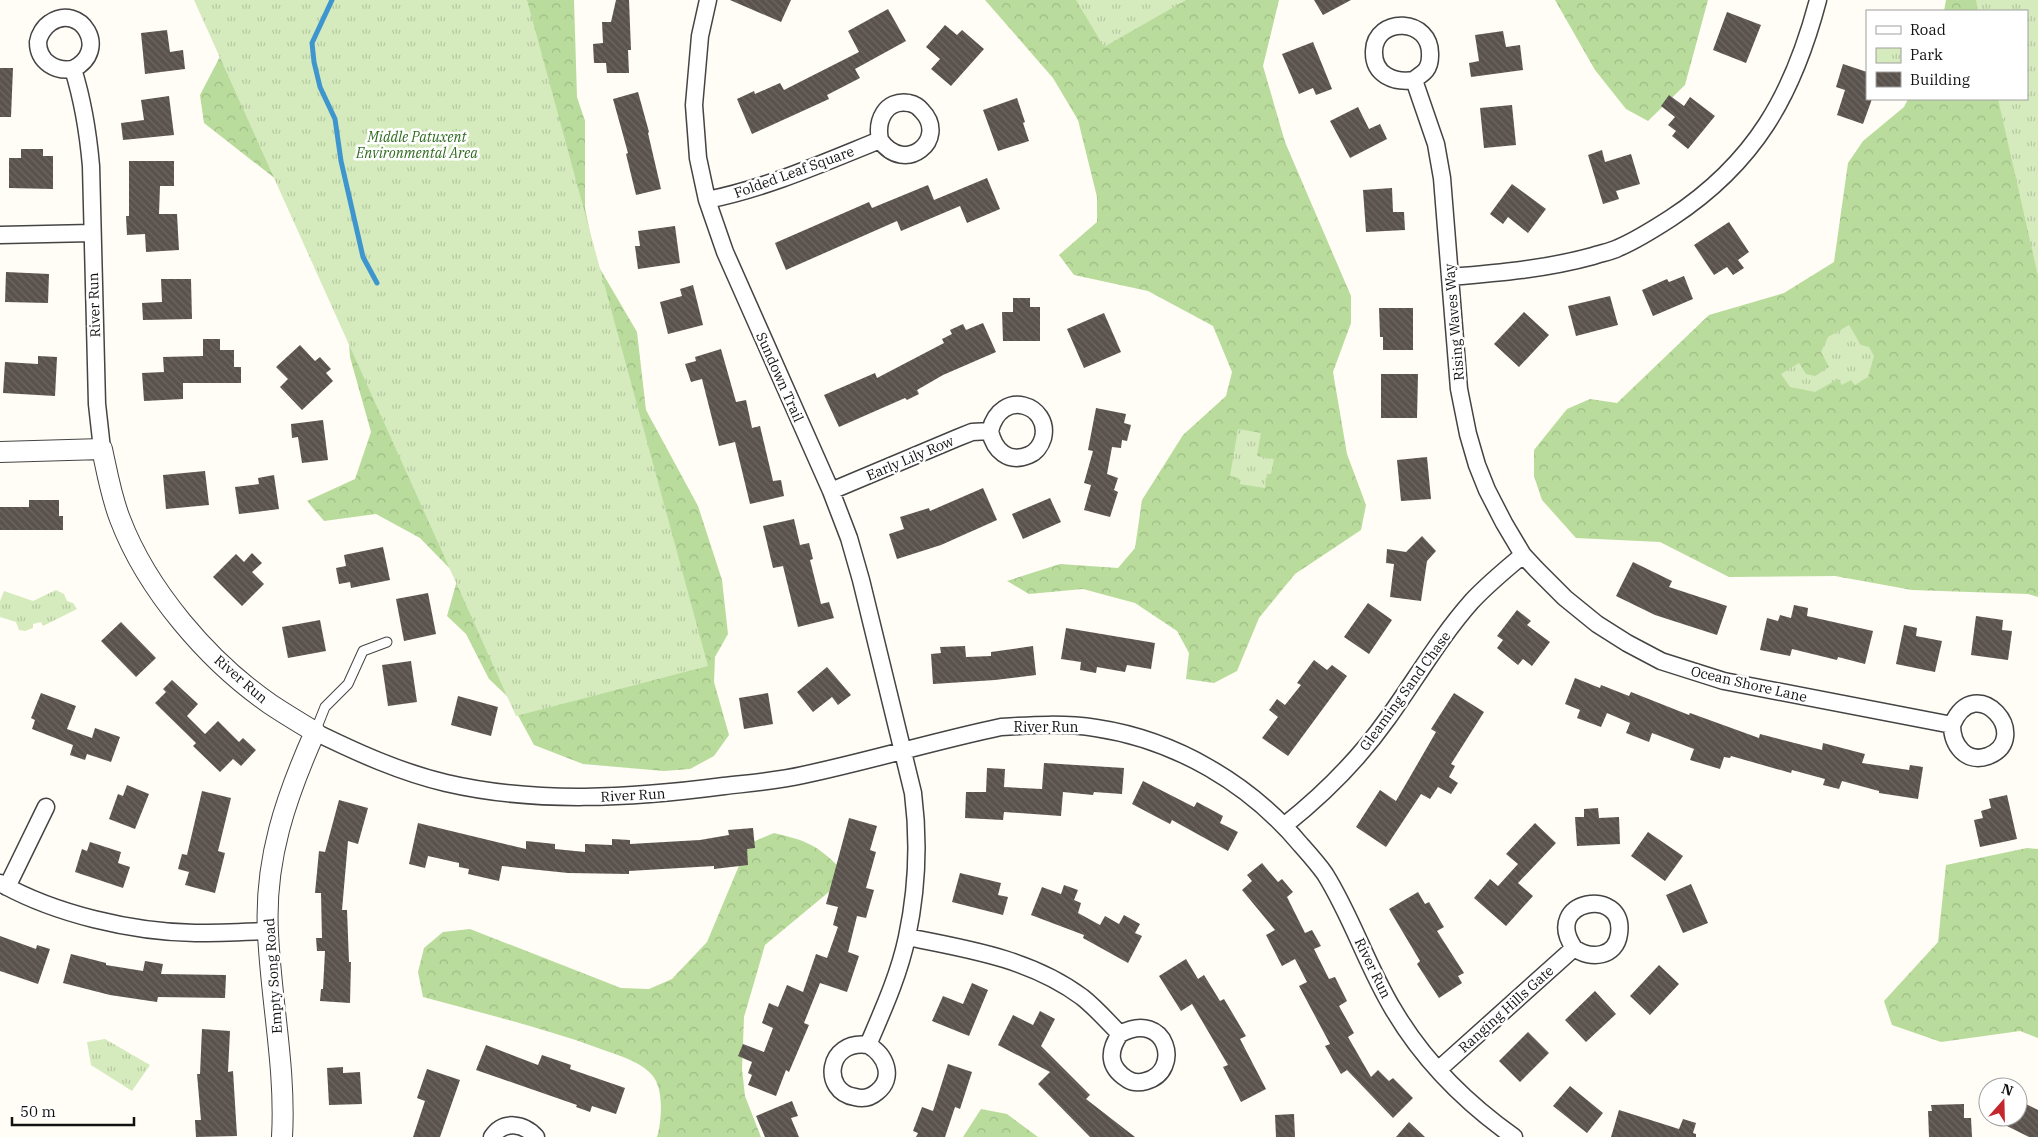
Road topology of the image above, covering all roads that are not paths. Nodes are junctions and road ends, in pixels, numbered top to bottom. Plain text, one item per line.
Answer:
1 (708, 0) edge
2 (1818, 0) edge
3 (73, 69) dead end
4 (1414, 80) dead end
5 (880, 140) dead end
6 (707, 200) junction
7 (92, 234) junction
8 (0, 235) edge
9 (1450, 277) junction
10 (990, 431) dead end
11 (102, 449) junction
12 (0, 452) edge
13 (831, 491) junction
14 (1523, 554) junction
15 (387, 642) dead end
16 (1952, 725) dead end
17 (315, 732) junction
18 (903, 751) junction
19 (46, 807) dead end
20 (1285, 825) junction
21 (3, 885) edge
22 (268, 931) junction
23 (907, 937) junction
24 (1574, 948) dead end
25 (1120, 1034) dead end
26 (868, 1045) dead end
27 (1438, 1070) junction
28 (282, 1137) edge
29 (492, 1137) edge
30 (536, 1137) edge
31 (1514, 1137) edge

1 - 6 street, Sundown Trail
2 - 9 street
3 - 7 street, River Run
4 - 9 street, Rising Waves Way
5 - 6 street, Folded Leaf Square
6 - 13 street, Sundown Trail
7 - 8 street
7 - 11 street, River Run
9 - 14 street, Rising Waves Way
10 - 13 street, Early Lily Row
11 - 12 street
11 - 17 street, River Run
13 - 18 street, Sundown Trail
14 - 16 street, Ocean Shore Lane
14 - 20 street, Gleaming Sand Chase
15 - 17 lane
17 - 18 street, River Run
17 - 22 street, Empty Song Road
18 - 20 street, River Run
18 - 23 street, Sundown Trail
19 - 21 street
20 - 27 street, River Run
21 - 22 street
22 - 28 street, Empty Song Road
23 - 25 street
23 - 26 street, Sundown Trail
24 - 27 street, Ranging Hills Gate
27 - 31 street, River Run
29 - 30 street

